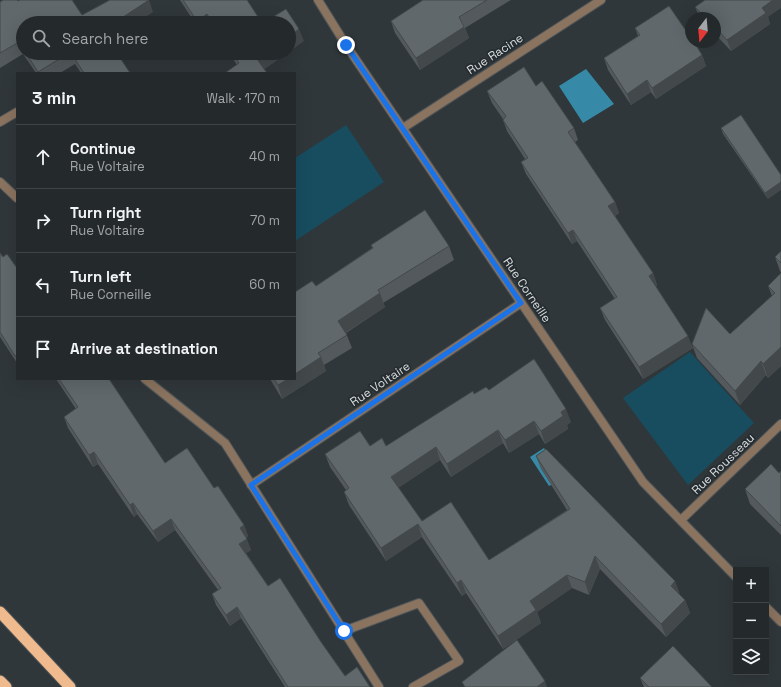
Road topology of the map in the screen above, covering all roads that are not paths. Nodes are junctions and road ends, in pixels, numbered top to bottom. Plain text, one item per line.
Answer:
1 (318, 0) edge
2 (601, 0) edge
3 (16, 113) edge
4 (0, 122) edge
5 (402, 128) junction
6 (0, 182) edge
7 (16, 197) edge
8 (521, 303) junction
9 (146, 380) edge
10 (781, 424) edge
11 (251, 485) junction
12 (681, 520) junction
13 (733, 573) edge
14 (769, 610) edge
15 (0, 612) edge
16 (781, 622) edge
17 (344, 631) junction
18 (0, 681) edge
19 (6, 687) edge
20 (70, 687) edge
21 (379, 687) edge
22 (413, 687) edge

1 - 5 street, Rue Corneille
2 - 5 street, Rue Racine
3 - 4 street
5 - 8 street, Rue Corneille
6 - 7 street
8 - 11 street, Rue Voltaire
8 - 12 street, Rue Corneille
9 - 11 street
10 - 12 street, Rue Rousseau
11 - 17 street
12 - 13 street, Rue Corneille
14 - 16 street
15 - 20 highway
17 - 21 street
17 - 22 street
18 - 19 highway

